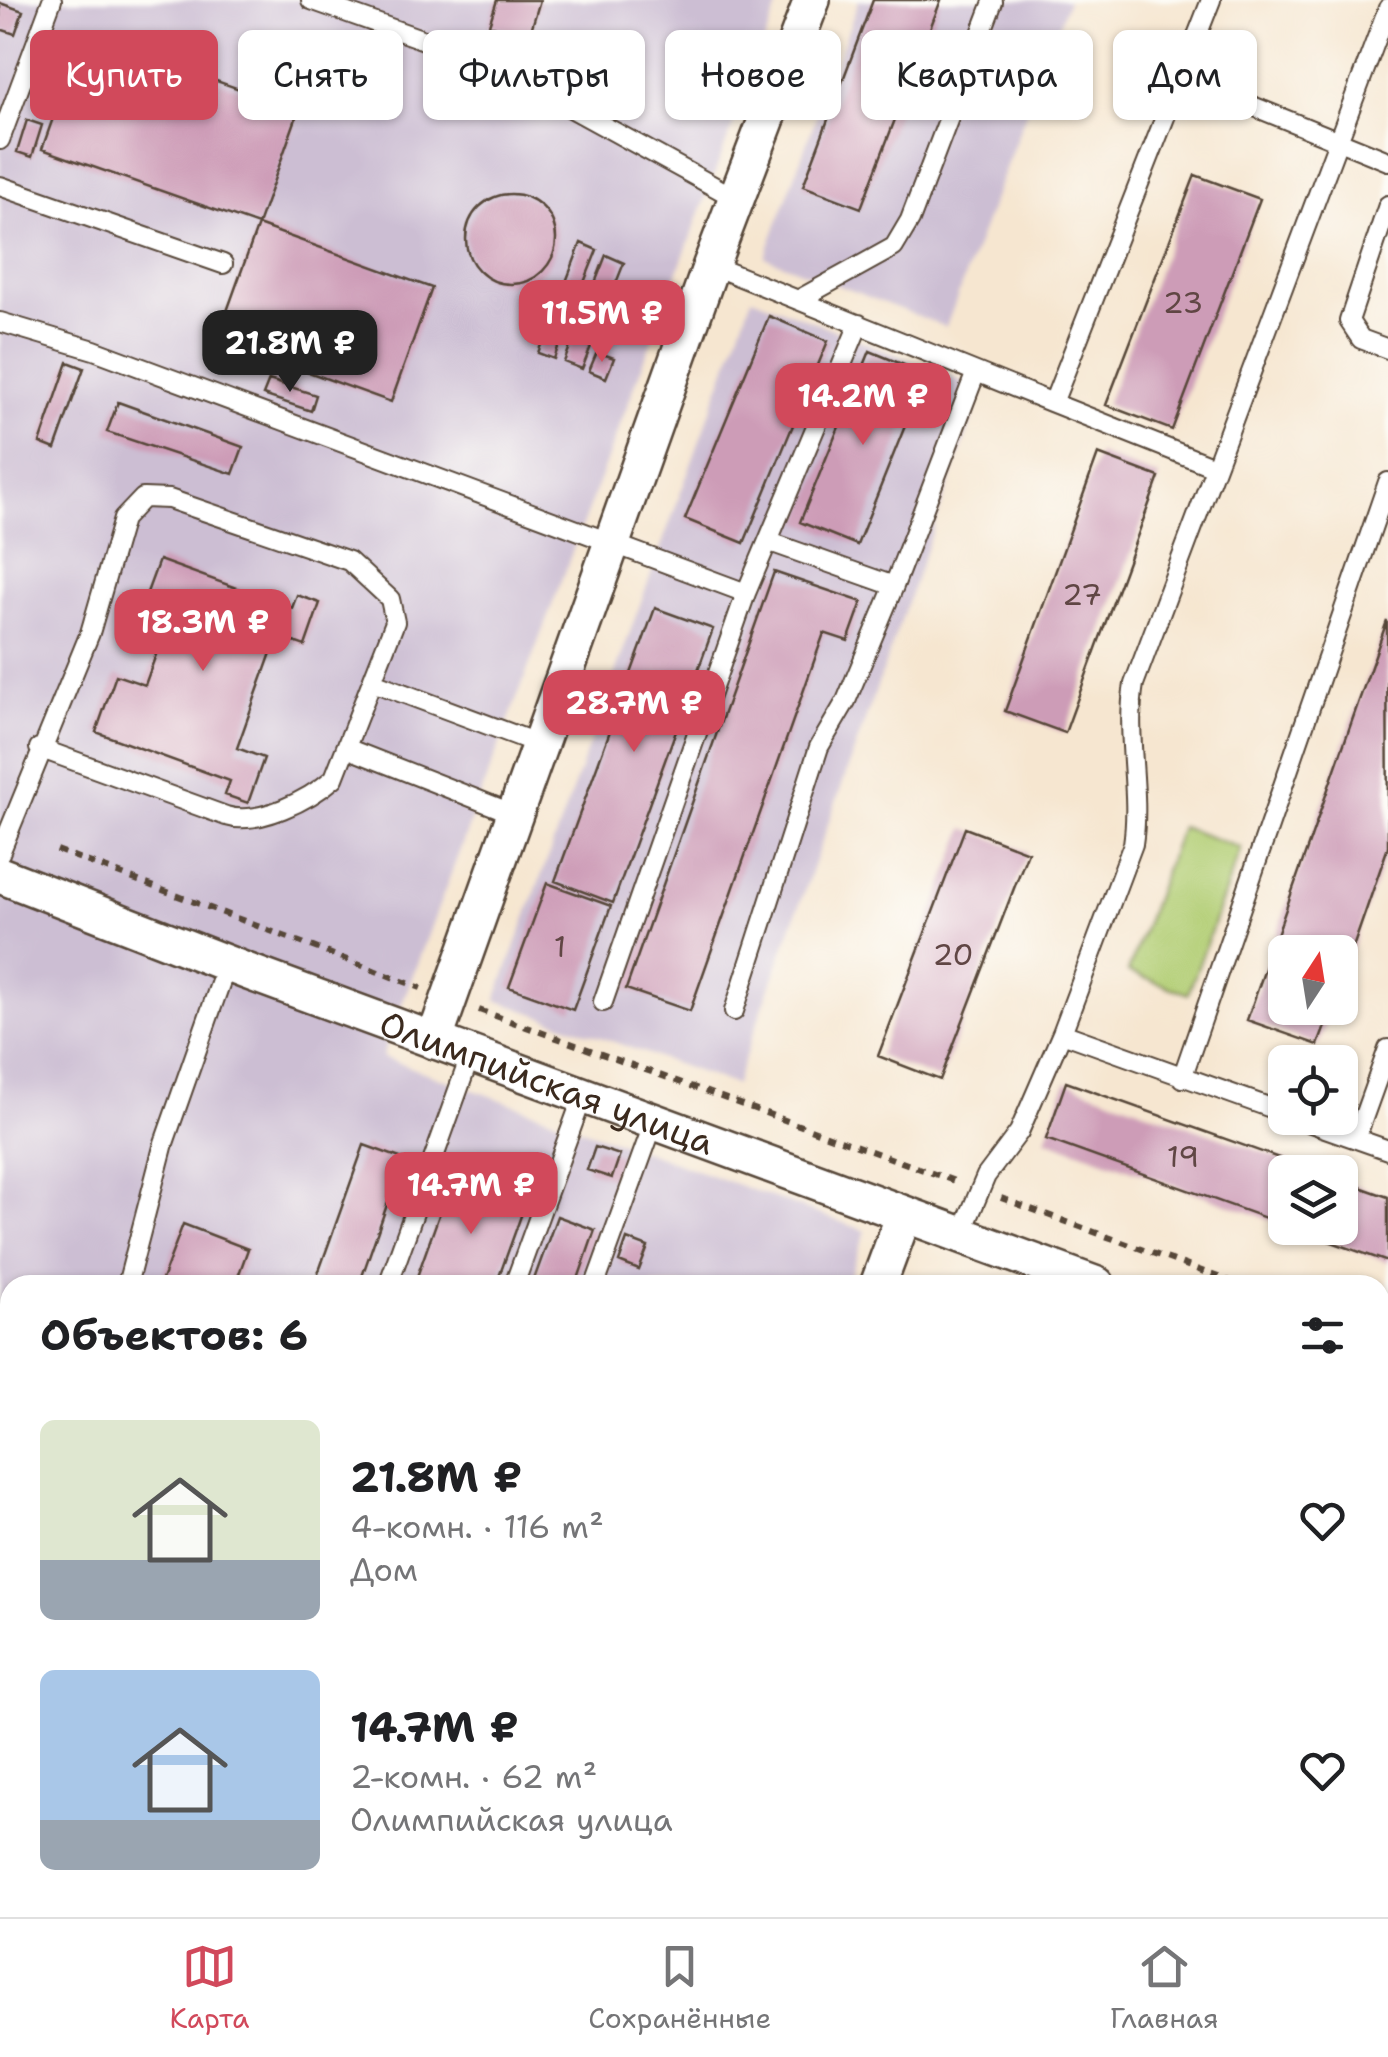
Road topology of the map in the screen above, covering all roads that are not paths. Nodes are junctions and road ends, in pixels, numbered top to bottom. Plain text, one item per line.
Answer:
1 (52, 0) edge
2 (310, 0) edge
3 (812, 0) edge
4 (1211, 0) edge
5 (993, 2) edge
6 (334, 4) edge
7 (1388, 8) edge
8 (1199, 30) edge
9 (1257, 109) edge
10 (1164, 120) edge
11 (0, 140) edge
12 (1337, 142) junction
13 (1388, 161) edge
14 (0, 186) edge
15 (736, 198) junction
16 (1388, 205) edge
17 (223, 264) dead end
18 (711, 265) junction
19 (798, 300) junction
20 (0, 322) edge
21 (859, 324) junction
22 (1388, 349) edge
23 (976, 372) junction
24 (1053, 404) junction
25 (1214, 467) junction
26 (1388, 482) edge
27 (770, 542) junction
28 (610, 544) junction
29 (894, 586) junction
30 (746, 593) junction
31 (373, 682) junction
32 (539, 744) junction
33 (40, 748) junction
34 (348, 750) junction
35 (514, 814) junction
36 (0, 853) edge
37 (0, 875) edge
38 (227, 964) junction
39 (603, 1002) dead end
40 (734, 1011) dead end
41 (1062, 1034) junction
42 (434, 1040) junction
43 (1388, 1049) edge
44 (470, 1054) junction
45 (1182, 1078) junction
46 (583, 1096) junction
47 (1268, 1107) edge
48 (654, 1122) junction
49 (1347, 1135) edge
50 (1356, 1138) junction
51 (1388, 1150) edge
52 (904, 1214) junction
53 (961, 1236) junction
54 (130, 1275) edge
55 (392, 1275) edge
56 (518, 1275) edge
57 (600, 1275) edge
58 (882, 1275) edge
59 (1069, 1275) edge

1 - 11 lane
2 - 6 lane
3 - 15 street
4 - 8 lane
5 - 19 lane
6 - 15 lane
7 - 12 lane
9 - 12 lane
10 - 24 lane
12 - 13 lane
12 - 25 lane
14 - 17 lane
15 - 18 street
16 - 22 lane
18 - 19 lane
18 - 28 street
19 - 21 lane
20 - 28 lane
21 - 23 lane
21 - 27 lane
23 - 24 lane
23 - 29 lane
24 - 25 lane
25 - 41 lane
26 - 45 lane
27 - 29 lane
27 - 30 lane
28 - 30 lane
28 - 32 street
29 - 40 lane
30 - 39 lane
31 - 32 lane
31 - 33 lane
31 - 34 lane
32 - 35 street
33 - 34 lane
33 - 36 lane
34 - 35 lane
35 - 42 street
37 - 38 street, Олимпийская улица
38 - 42 street, Олимпийская улица
38 - 54 lane
41 - 45 lane
41 - 53 lane
42 - 44 street, Олимпийская улица
43 - 50 lane
44 - 46 street, Олимпийская улица
44 - 55 lane
45 - 47 lane
46 - 48 street, Олимпийская улица
46 - 56 lane
48 - 52 street, Олимпийская улица
48 - 57 lane
49 - 50 lane
50 - 51 lane
52 - 53 street, Олимпийская улица
52 - 58 street
53 - 59 street, Олимпийская улица

